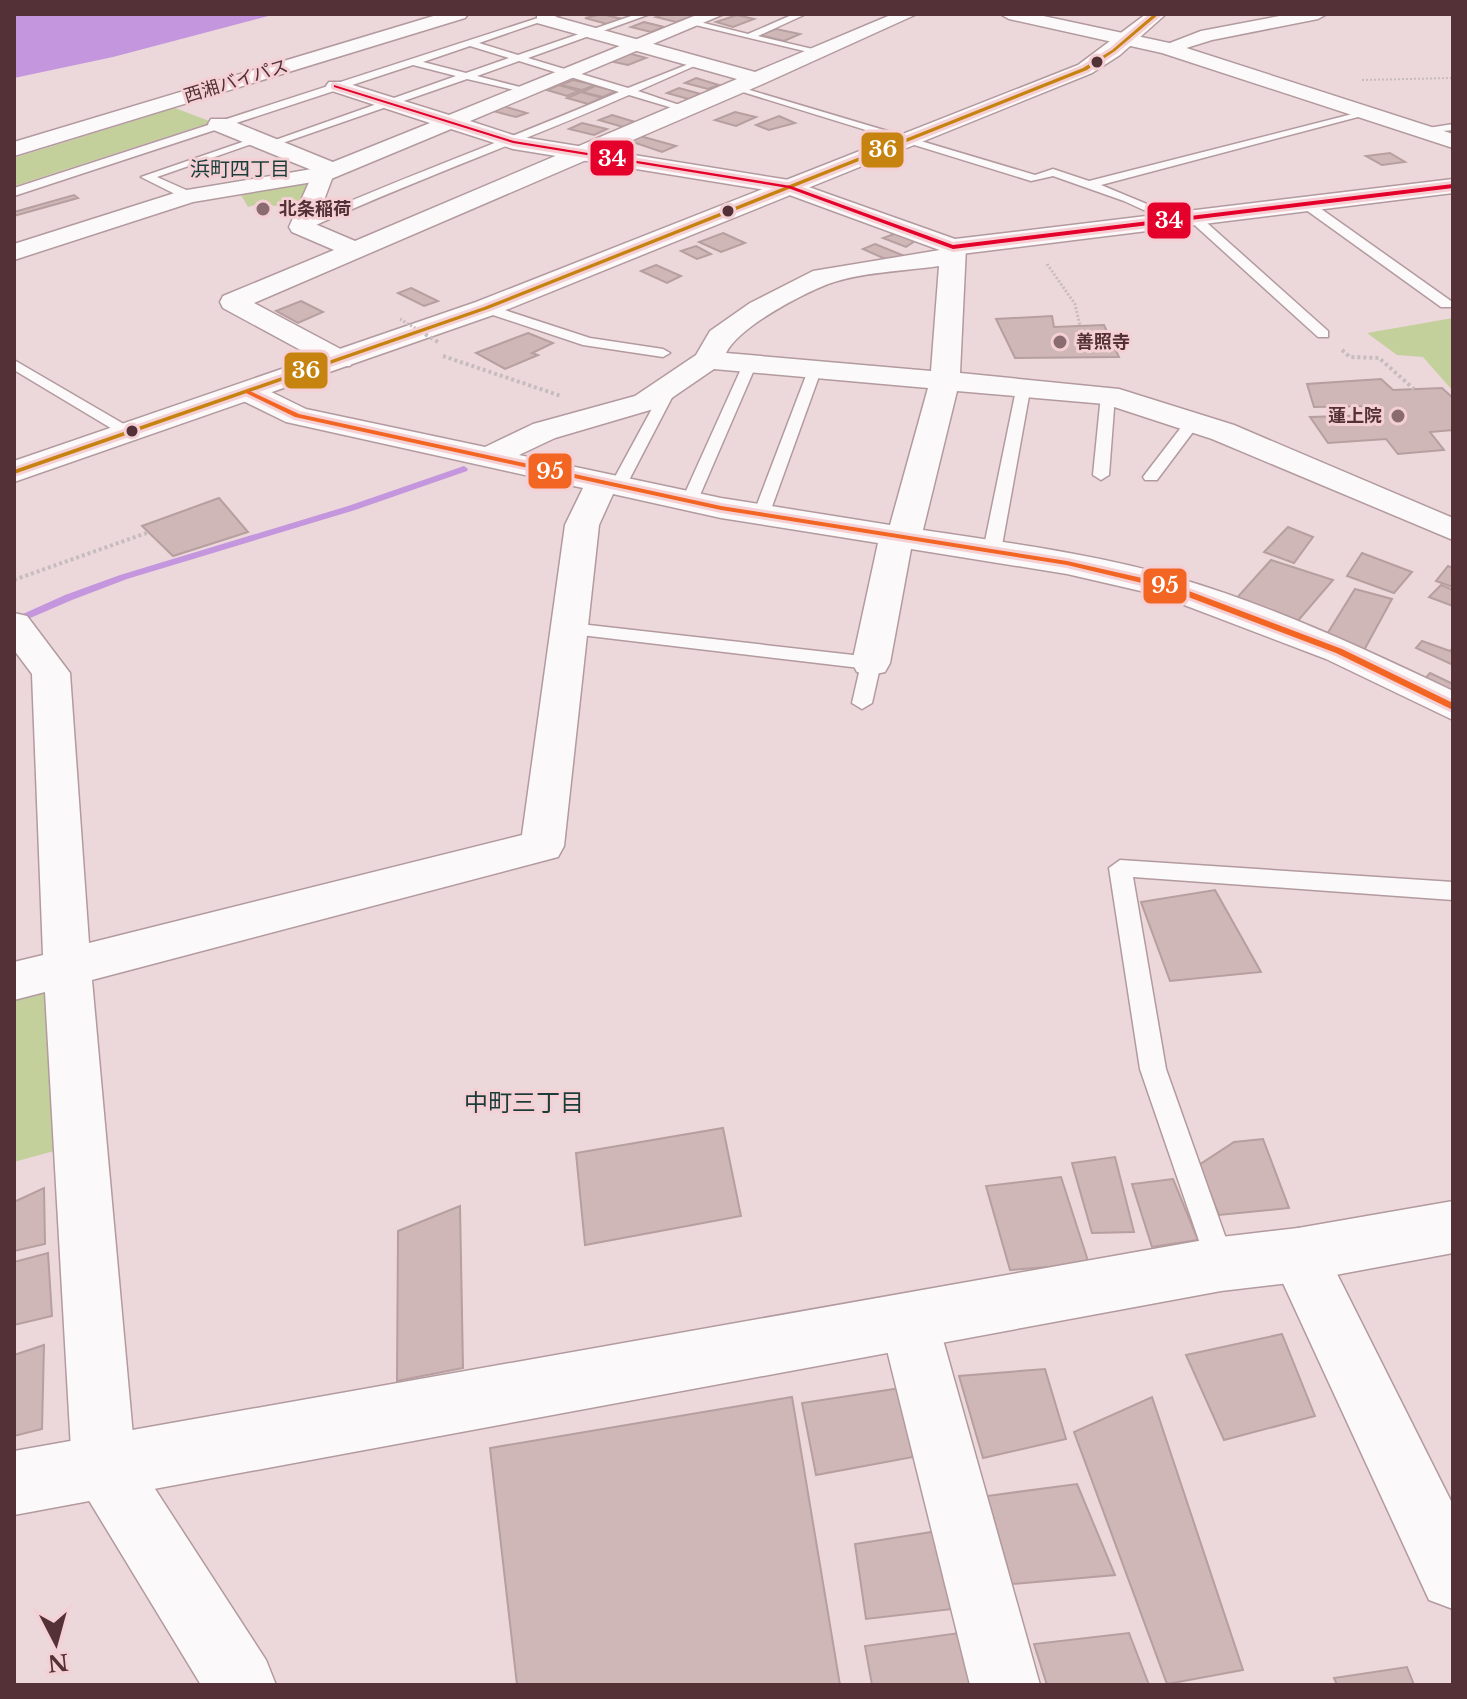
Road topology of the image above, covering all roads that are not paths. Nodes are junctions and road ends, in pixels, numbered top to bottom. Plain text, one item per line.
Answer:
1 (431, 14) edge
2 (459, 14) edge
3 (646, 14) edge
4 (715, 14) edge
5 (802, 14) edge
6 (908, 14) edge
7 (1009, 14) edge
8 (1157, 14) edge
9 (1318, 14) edge
10 (551, 17) edge
11 (692, 23) junction
12 (594, 33) junction
13 (750, 36) junction
14 (1126, 39) junction
15 (469, 43) junction
16 (637, 45) junction
17 (1167, 48) junction
18 (818, 53) junction
19 (521, 59) junction
20 (410, 61) junction
21 (696, 62) junction
22 (571, 74) junction
23 (469, 77) junction
24 (748, 83) junction
25 (336, 86) junction
26 (628, 91) junction
27 (528, 92) junction
28 (389, 104) junction
29 (686, 109) junction
30 (1368, 113) junction
31 (452, 123) junction
32 (219, 124) junction
33 (1453, 127) edge
34 (1421, 130) junction
35 (14, 138) edge
36 (909, 138) junction
37 (1453, 141) edge
38 (264, 142) junction
39 (513, 142) junction
40 (14, 149) edge
41 (581, 154) junction
42 (327, 172) junction
43 (1089, 184) junction
44 (1453, 186) edge
45 (789, 187) junction
46 (14, 192) edge
47 (189, 196) junction
48 (1306, 204) junction
49 (1183, 218) junction
50 (301, 227) junction
51 (356, 250) junction
52 (14, 252) edge
53 (952, 252) junction
54 (1446, 304) dead end
55 (486, 308) junction
56 (1323, 334) road end
57 (663, 353) dead end
58 (340, 360) junction
59 (708, 360) junction
60 (750, 363) junction
61 (14, 364) edge
62 (815, 368) junction
63 (945, 379) junction
64 (672, 384) junction
65 (1024, 385) junction
66 (248, 392) junction
67 (1108, 395) junction
68 (1194, 420) junction
69 (129, 433) junction
70 (487, 458) junction
71 (14, 472) edge
72 (1101, 475) dead end
73 (1151, 477) dead end
74 (610, 485) junction
75 (689, 502) junction
76 (761, 515) junction
77 (1453, 530) edge
78 (900, 537) junction
79 (992, 551) junction
80 (571, 629) junction
81 (21, 632) edge
82 (871, 663) junction
83 (862, 703) dead end
84 (1453, 707) edge
85 (1453, 891) edge
86 (67, 966) junction
87 (14, 981) edge
88 (1453, 1227) edge
89 (1298, 1255) junction
90 (1221, 1264) junction
91 (909, 1322) junction
92 (104, 1467) junction
93 (14, 1483) edge
94 (1453, 1576) edge
95 (241, 1685) edge
96 (1005, 1685) edge

1 - 35 main road, 西湘バイパス
2 - 40 main road, 西湘バイパス
3 - 12 lane
4 - 11 main road
5 - 13 lane
6 - 18 main road
7 - 14 main road
8 - 14 main road
9 - 17 main road
10 - 12 main road
10 - 15 lane
11 - 13 lane
11 - 16 main road
12 - 16 main road
12 - 19 lane
13 - 18 lane
14 - 17 main road
14 - 36 main road
15 - 19 lane
15 - 20 lane
16 - 21 main road
16 - 22 main road
17 - 30 main road
18 - 24 main road
19 - 22 lane
19 - 23 lane
20 - 23 lane
20 - 25 lane
21 - 24 main road
21 - 26 lane
22 - 26 lane
22 - 27 main road
23 - 27 lane
23 - 28 lane
24 - 29 main road
24 - 36 lane
25 - 28 main road
25 - 32 lane
26 - 29 lane
26 - 39 lane
27 - 31 main road
28 - 31 main road
28 - 38 lane
29 - 41 main road
30 - 34 main road
30 - 43 lane
31 - 39 main road
31 - 42 main road
32 - 38 main road
32 - 46 lane
33 - 34 lane
34 - 37 main road
36 - 43 lane
36 - 45 main road
38 - 42 main road
38 - 47 lane
39 - 41 main road
39 - 50 lane
41 - 45 main road
41 - 51 main road
42 - 47 main road
42 - 50 main road
43 - 49 lane
44 - 48 main road
45 - 53 main road
45 - 55 main road
47 - 52 main road
48 - 49 main road
48 - 54 lane
49 - 53 main road
49 - 56 lane
50 - 51 main road
51 - 58 main road
53 - 59 main road
53 - 63 main road
55 - 57 lane
55 - 58 main road
58 - 66 main road
59 - 60 main road
59 - 64 main road
60 - 62 main road
60 - 75 lane
61 - 69 lane
62 - 63 main road
62 - 76 lane
63 - 65 main road
63 - 78 main road
64 - 70 main road
64 - 74 lane
65 - 67 main road
65 - 79 lane
66 - 69 main road
66 - 70 main road
67 - 68 main road
67 - 72 lane
68 - 73 lane
68 - 77 main road
69 - 71 main road
70 - 74 main road
74 - 75 main road
74 - 80 main road
75 - 76 main road
76 - 78 main road
78 - 79 main road
78 - 82 main road
79 - 84 main road
80 - 82 lane
80 - 86 main road
81 - 86 main road
82 - 83 lane
85 - 90 lane
86 - 87 main road
86 - 92 main road
88 - 89 main road
89 - 90 main road
89 - 94 main road
90 - 91 main road
91 - 92 main road
91 - 96 main road
92 - 93 main road
92 - 95 main road

